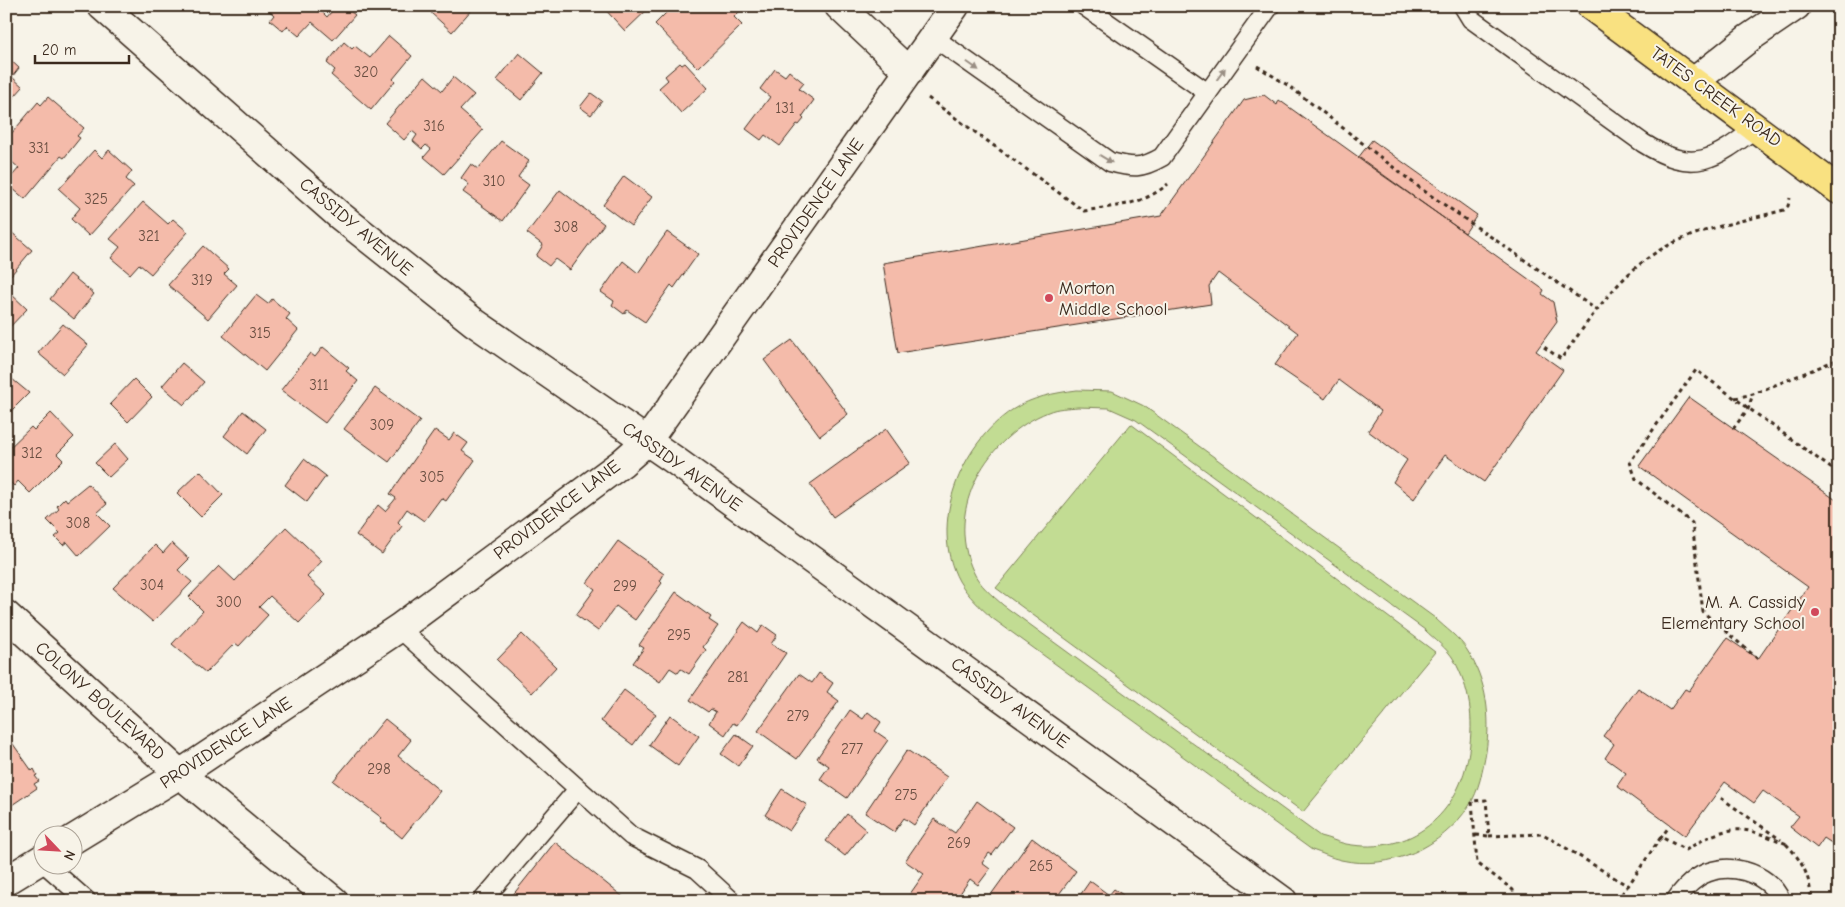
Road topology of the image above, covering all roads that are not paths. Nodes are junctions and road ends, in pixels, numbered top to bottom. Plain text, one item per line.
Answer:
1 (102, 6) edge
2 (839, 6) edge
3 (955, 6) edge
4 (1084, 6) edge
5 (1270, 6) edge
6 (1463, 6) edge
7 (1591, 6) edge
8 (1796, 6) edge
9 (933, 37) junction
10 (909, 72) junction
11 (1695, 81) junction
12 (1208, 93) junction
13 (1757, 127) junction
14 (1839, 190) edge
15 (648, 441) junction
16 (6, 615) edge
17 (399, 628) junction
18 (180, 774) junction
19 (578, 789) junction
20 (82, 834) edge
21 (32, 867) edge
22 (57, 874) edge
23 (6, 881) edge
24 (87, 901) edge
25 (334, 901) edge
26 (482, 901) edge
27 (732, 901) edge
28 (1283, 901) edge
29 (1675, 901) edge
30 (1781, 901) edge

1 - 15 street, CASSIDY AVENUE
2 - 10 street
3 - 9 street, PROVIDENCE LANE
4 - 12 lane
12 -> 5 lane
6 - 13 lane
7 - 11 main road, TATES CREEK ROAD
8 - 11 street
9 - 10 street, PROVIDENCE LANE
9 -> 12 lane
10 - 15 street, PROVIDENCE LANE
11 - 13 main road, TATES CREEK ROAD
13 - 14 main road, TATES CREEK ROAD
15 - 17 street, PROVIDENCE LANE
15 - 28 street, CASSIDY AVENUE
16 - 18 street, COLONY BOULEVARD
17 - 18 street, PROVIDENCE LANE
17 - 19 lane
18 - 20 street, PROVIDENCE LANE
18 - 25 street, COLONY BOULEVARD
19 - 26 lane
19 - 27 lane
21 - 23 street
22 - 24 lane
29 - 30 lane

